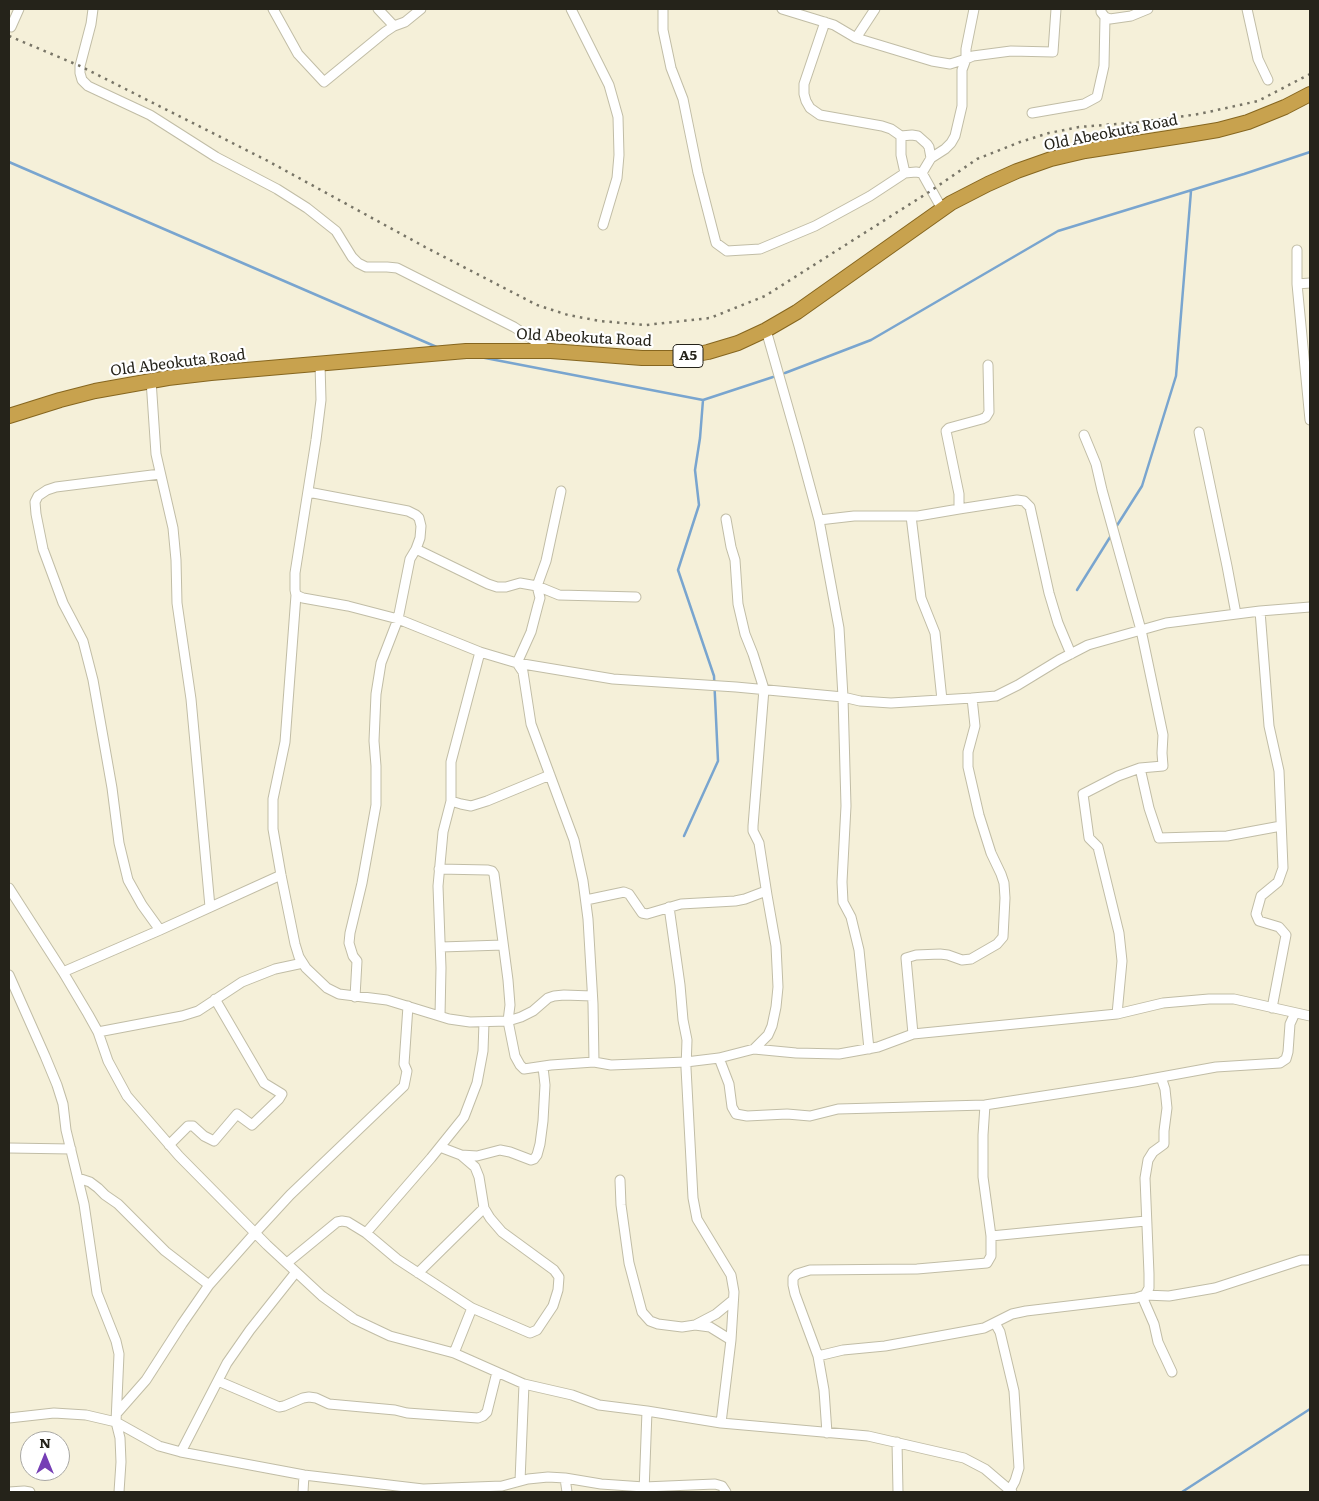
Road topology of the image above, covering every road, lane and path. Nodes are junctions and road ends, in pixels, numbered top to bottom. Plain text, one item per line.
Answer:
1 (19, 9) edge
2 (93, 9) edge
3 (274, 9) edge
4 (378, 9) edge
5 (421, 9) edge
6 (571, 9) edge
7 (663, 9) edge
8 (782, 9) edge
9 (875, 9) edge
10 (974, 9) edge
11 (1056, 9) edge
12 (1148, 9) edge
13 (1247, 9) edge
14 (1103, 13) edge
15 (825, 22) junction
16 (394, 26) junction
17 (11, 27) dead end
18 (856, 38) junction
19 (966, 59) junction
20 (1268, 80) dead end
21 (1310, 94) edge
22 (1032, 113) dead end
23 (901, 136) junction
24 (931, 158) junction
25 (905, 173) junction
26 (922, 173) junction
27 (942, 209) junction
28 (603, 225) dead end
29 (1297, 250) dead end
30 (1310, 283) edge
31 (1297, 284) junction
32 (766, 330) junction
33 (550, 351) junction
34 (320, 364) junction
35 (988, 365) dead end
36 (151, 380) junction
37 (9, 416) edge
38 (1310, 420) edge
39 (1198, 432) dead end
40 (1084, 435) dead end
41 (160, 474) junction
42 (561, 491) dead end
43 (308, 492) junction
44 (959, 509) junction
45 (911, 516) junction
46 (726, 519) dead end
47 (819, 520) junction
48 (416, 549) junction
49 (537, 586) junction
50 (296, 595) junction
51 (636, 597) dead end
52 (1310, 607) edge
53 (1260, 611) junction
54 (1236, 614) junction
55 (398, 619) junction
56 (1141, 630) junction
57 (480, 652) junction
58 (1071, 654) junction
59 (517, 663) junction
60 (764, 689) junction
61 (843, 697) junction
62 (972, 698) junction
63 (942, 700) junction
64 (1140, 768) junction
65 (550, 775) junction
66 (451, 801) junction
67 (1281, 826) junction
68 (439, 869) junction
69 (280, 875) junction
70 (9, 888) edge
71 (766, 891) junction
72 (586, 900) junction
73 (210, 907) junction
74 (669, 907) junction
75 (160, 930) junction
76 (503, 945) junction
77 (441, 947) junction
78 (303, 963) junction
79 (63, 972) junction
80 (9, 975) edge
81 (12, 987) edge
82 (355, 996) junction
83 (592, 996) junction
84 (215, 999) junction
85 (408, 1006) junction
86 (1272, 1008) junction
87 (1117, 1014) junction
88 (1295, 1014) junction
89 (440, 1016) junction
90 (1310, 1016) edge
91 (508, 1021) junction
92 (484, 1022) junction
93 (98, 1032) junction
94 (914, 1034) junction
95 (754, 1049) junction
96 (869, 1049) junction
97 (719, 1058) junction
98 (594, 1062) junction
99 (686, 1062) junction
100 (543, 1067) junction
101 (1161, 1077) junction
102 (985, 1105) junction
103 (169, 1145) junction
104 (440, 1147) junction
105 (9, 1148) edge
106 (71, 1149) junction
107 (461, 1155) junction
108 (78, 1178) junction
109 (620, 1180) dead end
110 (484, 1208) junction
111 (1146, 1221) junction
112 (255, 1233) junction
113 (366, 1233) junction
114 (990, 1236) junction
115 (1310, 1260) edge
116 (287, 1263) junction
117 (296, 1272) junction
118 (418, 1273) junction
119 (209, 1286) junction
120 (1145, 1295) junction
121 (733, 1300) junction
122 (472, 1308) junction
123 (995, 1324) junction
124 (695, 1325) junction
125 (731, 1340) junction
126 (454, 1353) junction
127 (818, 1356) junction
128 (497, 1372) junction
129 (1172, 1372) dead end
130 (218, 1381) junction
131 (524, 1384) junction
132 (647, 1411) junction
133 (9, 1418) edge
134 (117, 1418) junction
135 (721, 1423) junction
136 (827, 1433) junction
137 (897, 1442) junction
138 (181, 1452) junction
139 (304, 1475) junction
140 (565, 1478) junction
141 (520, 1481) junction
142 (644, 1490) edge
143 (1011, 1491) edge
144 (9, 1492) edge
145 (30, 1492) edge
146 (119, 1492) edge
147 (303, 1492) edge
148 (568, 1492) edge
149 (726, 1492) edge
150 (898, 1492) edge

1 - 17 street
2 - 33 street
3 - 16 street
4 - 16 street
5 - 16 street
6 - 28 street
7 - 25 street
8 - 15 street
9 - 18 street
10 - 19 street
11 - 19 street
12 - 14 street
13 - 20 street
14 - 22 street
15 - 18 street
15 - 23 street
18 - 19 street
19 - 24 street
21 - 27 highway, Old Abeokuta Road / A5
23 - 24 street
23 - 25 street
24 - 26 street
25 - 26 street
26 - 27 street
27 - 32 highway, Old Abeokuta Road / A5
29 - 31 street
30 - 31 street
31 - 38 street
32 - 33 highway, Old Abeokuta Road / A5
32 - 47 street
33 - 34 highway, Old Abeokuta Road / A5
34 - 36 highway, Old Abeokuta Road / A5
34 - 43 street
35 - 44 street
36 - 37 highway, Old Abeokuta Road / A5
36 - 41 street
39 - 54 street
40 - 56 street
41 - 73 street
41 - 75 street
42 - 49 street
43 - 48 street
43 - 50 street
44 - 45 street
44 - 58 street
45 - 47 street
45 - 63 street
46 - 60 street
47 - 61 street
48 - 49 street
48 - 55 street
49 - 51 street
49 - 59 street
50 - 55 street
50 - 69 street
52 - 53 street
53 - 54 street
53 - 67 street
54 - 56 street
55 - 57 street
55 - 82 street
56 - 58 street
56 - 64 street
57 - 59 street
57 - 66 street
58 - 62 street
59 - 60 street
59 - 65 street
60 - 61 street
60 - 71 street
61 - 63 street
61 - 96 street
62 - 63 street
62 - 94 street
64 - 67 street
64 - 87 street
65 - 66 street
65 - 72 street
66 - 68 street
67 - 86 street
68 - 76 street
68 - 77 street
69 - 73 street
69 - 78 street
70 - 79 street
71 - 74 street
71 - 95 street
72 - 74 street
72 - 83 street
73 - 75 street
74 - 99 street
75 - 79 street
76 - 77 street
76 - 91 street
77 - 89 street
78 - 82 street
78 - 84 street
79 - 93 street
80 - 81 street
81 - 106 street
82 - 85 street
83 - 91 street
83 - 98 street
84 - 93 street
84 - 103 street
85 - 89 street
85 - 112 street
86 - 87 street
86 - 88 street
87 - 94 street
88 - 90 street
88 - 101 street
89 - 92 street
91 - 92 street
91 - 100 street
92 - 104 street
93 - 103 street
94 - 96 street
95 - 96 street
95 - 97 street
97 - 99 street
97 - 102 street
98 - 99 street
98 - 100 street
99 - 121 street
100 - 107 street
101 - 102 street
101 - 111 street
102 - 114 street
103 - 112 street
104 - 107 street
104 - 113 street
105 - 106 street
106 - 108 street
107 - 110 street
108 - 119 street
108 - 134 street
109 - 124 street
110 - 118 street
110 - 122 street
111 - 114 street
111 - 120 street
112 - 116 street
112 - 119 street
113 - 116 street
113 - 118 street
114 - 127 street
115 - 120 street
116 - 117 street
117 - 126 street
117 - 130 street
118 - 122 street
119 - 134 street
120 - 123 street
120 - 129 street
121 - 124 street
121 - 125 street
122 - 126 street
123 - 127 street
123 - 143 street
124 - 125 street
125 - 135 street
126 - 128 street
127 - 136 street
128 - 130 street
128 - 131 street
130 - 138 street
131 - 132 street
131 - 141 street
132 - 135 street
132 - 142 street
133 - 134 street
134 - 138 street
134 - 146 street
135 - 136 street
136 - 137 street
137 - 143 street
137 - 150 street
138 - 139 street
139 - 141 street
139 - 147 street
140 - 141 street
140 - 142 street
140 - 148 street
142 - 149 street
144 - 145 street

